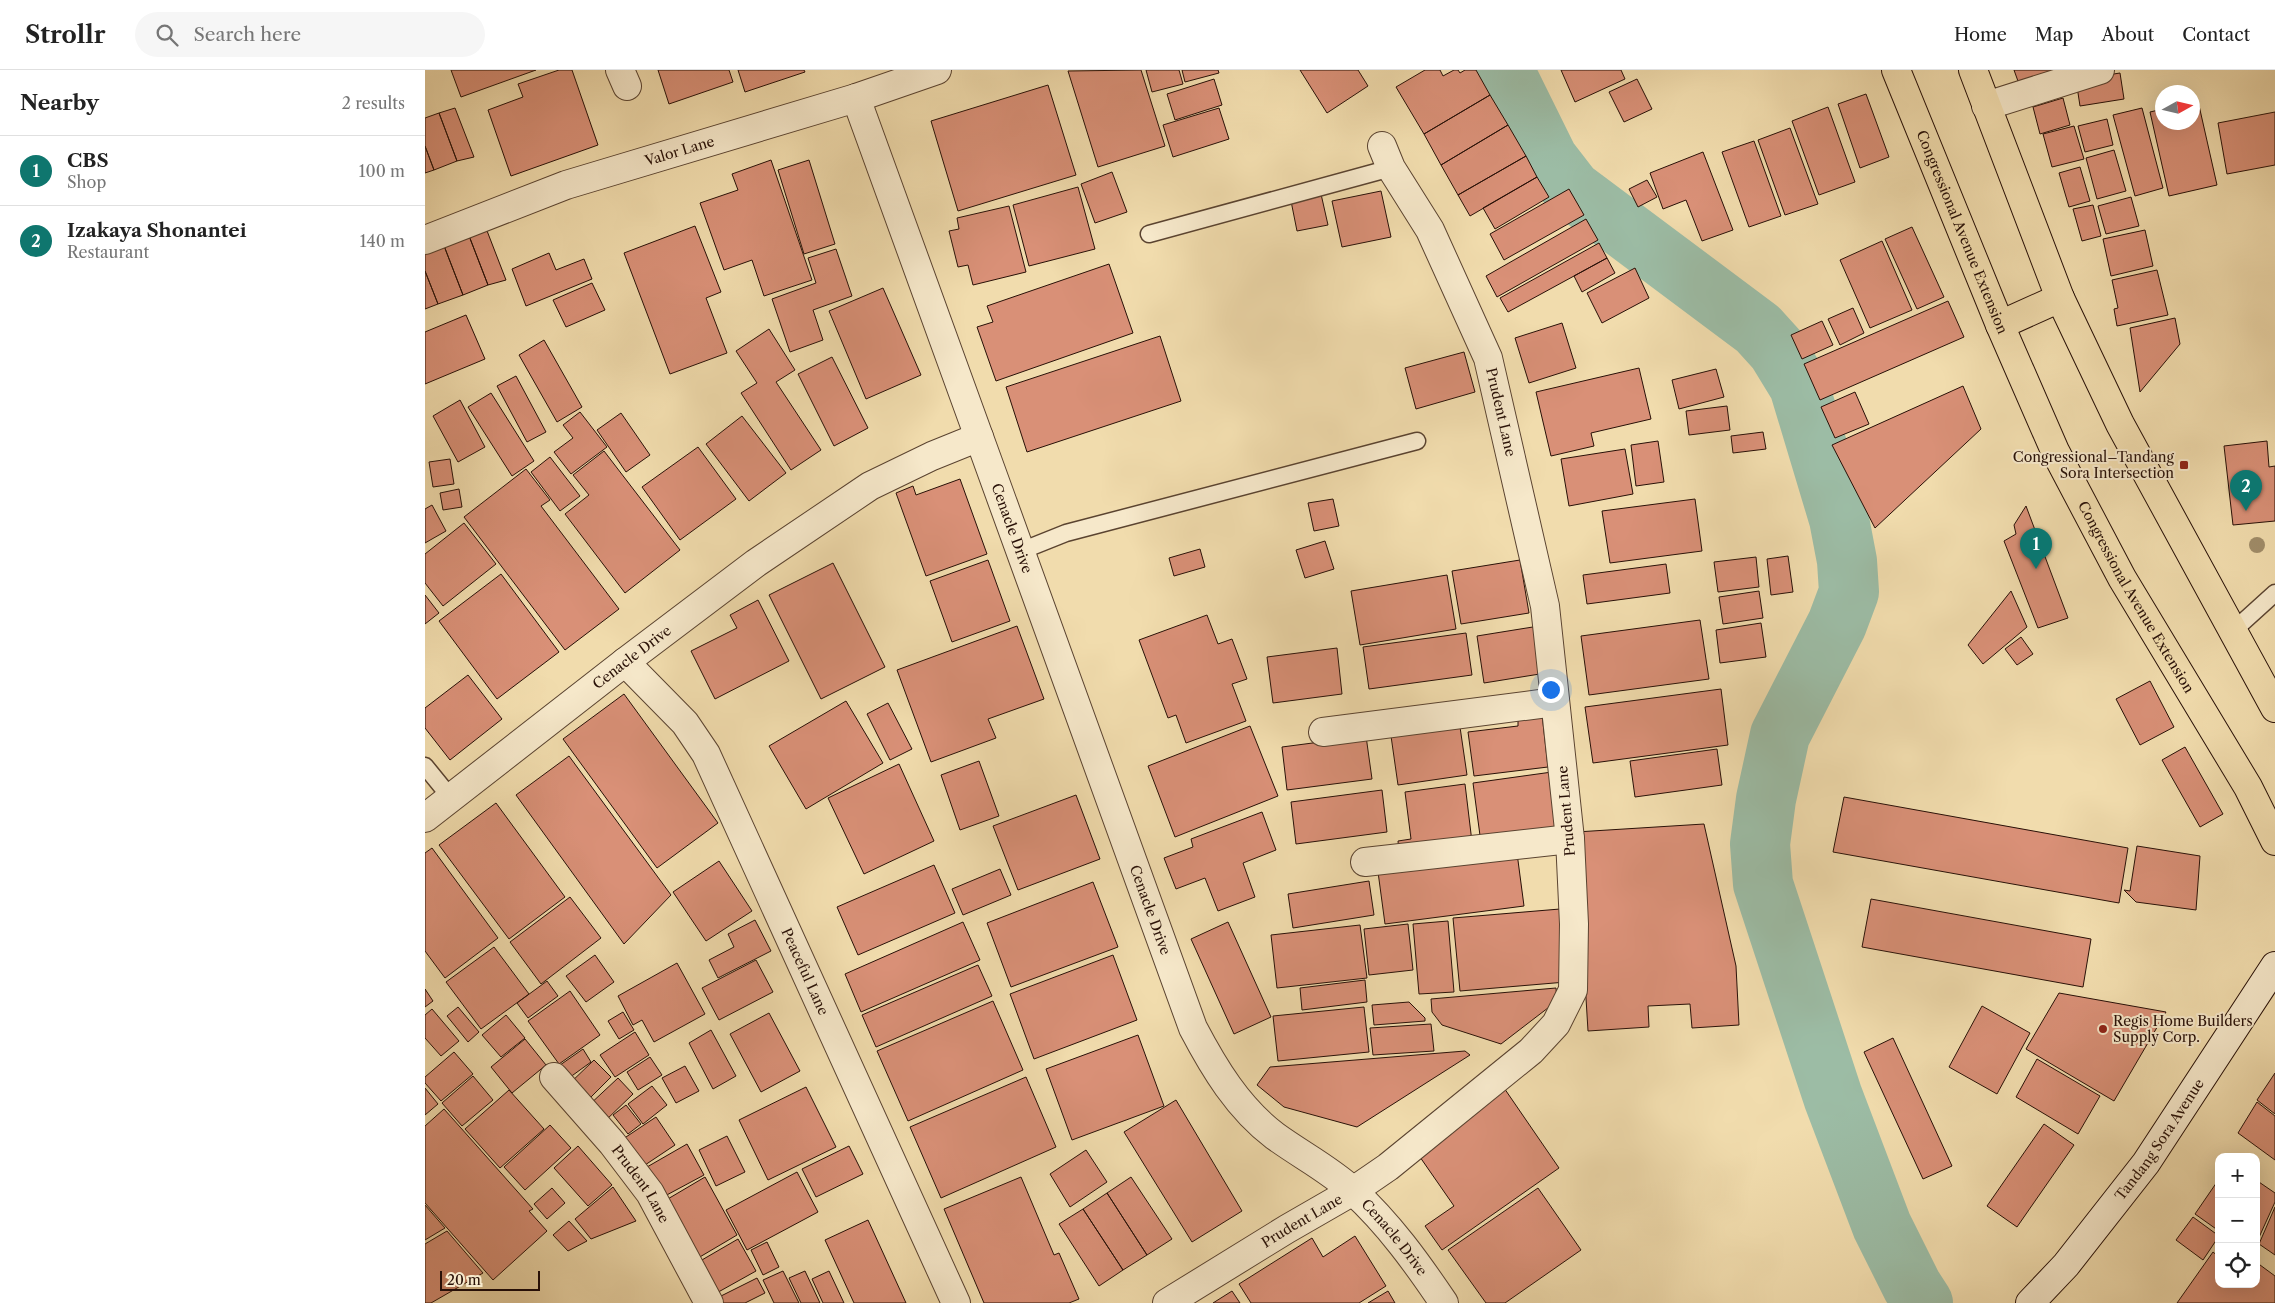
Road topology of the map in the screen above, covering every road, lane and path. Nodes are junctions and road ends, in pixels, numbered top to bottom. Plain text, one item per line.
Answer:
1 (937, 70) edge
2 (1896, 70) edge
3 (1973, 70) edge
4 (2099, 70) edge
5 (856, 98) junction
6 (1986, 106) junction
7 (1386, 157) joint
8 (1149, 234) dead end
9 (425, 240) edge
10 (2060, 298) junction
11 (2000, 325) junction
12 (979, 437) junction
13 (1417, 441) dead end
14 (1021, 550) junction
15 (2275, 593) edge
16 (2233, 631) junction
17 (625, 662) junction
18 (1555, 702) junction
19 (2275, 708) edge
20 (1323, 732) dead end
21 (425, 766) edge
22 (451, 798) junction
23 (425, 818) edge
24 (1570, 840) junction
25 (2275, 841) edge
26 (1365, 862) dead end
27 (2275, 966) edge
28 (554, 1077) dead end
29 (1353, 1191) junction
30 (2031, 1301) edge
31 (709, 1303) edge
32 (956, 1303) edge
33 (1167, 1303) edge
34 (1444, 1303) edge

1 - 5 street, Valor Lane
2 - 11 main road, Congressional Avenue Extension
3 - 6 main road
4 - 6 street
5 - 9 street, Valor Lane
5 - 12 street, Cenacle Drive
6 - 10 main road
7 - 8 lane
7 - 18 street, Prudent Lane
10 - 11 main road
10 - 16 main road
11 - 25 main road, Congressional Avenue Extension
12 - 14 street, Cenacle Drive
12 - 17 street, Cenacle Drive
13 - 14 lane
14 - 29 street, Cenacle Drive
15 - 16 lane
16 - 19 main road
17 - 22 street, Cenacle Drive
17 - 32 street, Peaceful Lane
18 - 20 street
18 - 24 street, Prudent Lane
21 - 22 lane
22 - 23 street, Cenacle Drive
24 - 26 street
24 - 29 street, Prudent Lane
27 - 30 street, Tandang Sora Avenue
28 - 31 street, Prudent Lane
29 - 33 street, Prudent Lane
29 - 34 street, Cenacle Drive

